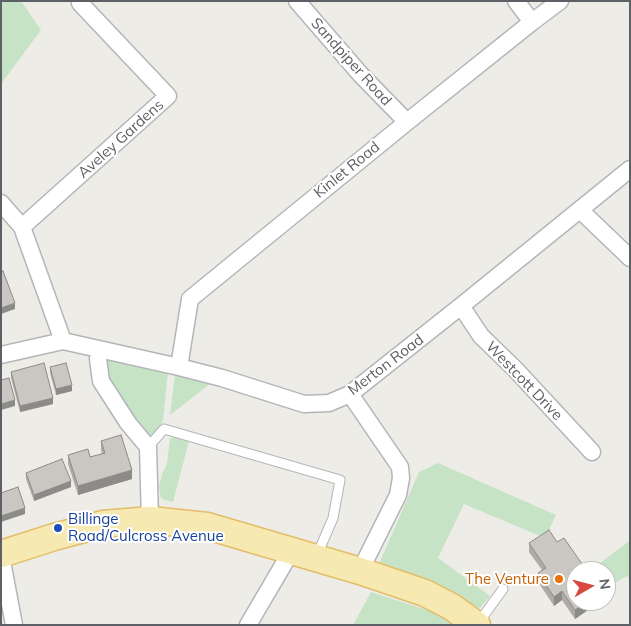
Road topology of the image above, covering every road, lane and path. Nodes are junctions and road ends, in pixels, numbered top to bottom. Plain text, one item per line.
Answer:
1 (297, 1) edge
2 (516, 1) edge
3 (560, 1) edge
4 (80, 3) dead end
5 (532, 22) junction
6 (407, 122) junction
7 (630, 170) edge
8 (1, 203) edge
9 (580, 210) junction
10 (22, 227) junction
11 (630, 258) edge
12 (461, 306) junction
13 (63, 341) junction
14 (1, 355) edge
15 (98, 359) dead end
16 (179, 367) junction
17 (350, 394) junction
18 (148, 447) junction
19 (592, 452) dead end
20 (150, 520) junction
21 (304, 554) junction
22 (1, 555) edge
23 (360, 571) junction
24 (503, 589) dead end
25 (14, 625) edge
26 (248, 625) edge
27 (477, 625) edge

1 - 6 street, Sandpiper Road
2 - 5 street
3 - 5 street, Kinlet Road
4 - 10 street, Aveley Gardens
5 - 6 street, Kinlet Road
6 - 16 street, Kinlet Road
7 - 9 street, Merton Road
8 - 10 street
9 - 11 street
9 - 12 street, Merton Road
10 - 13 street
12 - 17 street, Merton Road
12 - 19 street, Westcott Drive
13 - 14 street
13 - 16 street, Merton Road
15 - 18 street
16 - 17 street, Merton Road
17 - 23 street
18 - 20 street
18 - 21 lane
20 - 21 main road
20 - 22 main road
21 - 23 main road
21 - 26 street
22 - 25 street
23 - 27 main road
24 - 27 lane

